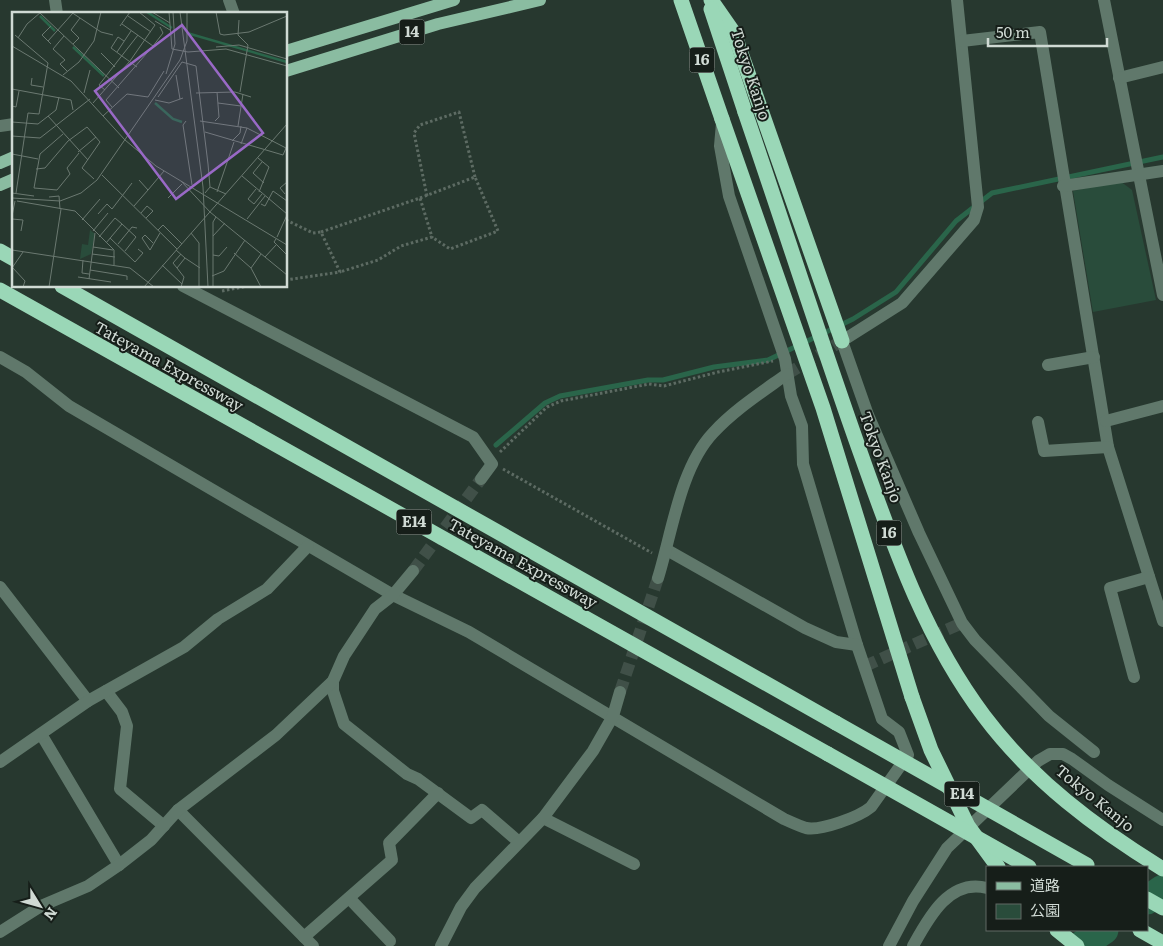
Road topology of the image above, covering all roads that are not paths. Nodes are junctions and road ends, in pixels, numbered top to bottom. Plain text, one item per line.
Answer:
1 (229, 0) edge
2 (454, 0) edge
3 (540, 0) edge
4 (681, 0) edge
5 (709, 0) edge
6 (957, 0) edge
7 (1104, 0) edge
8 (233, 12) edge
9 (962, 41) junction
10 (288, 50) edge
11 (1163, 67) edge
12 (288, 70) edge
13 (1119, 78) junction
14 (722, 119) junction
15 (12, 158) edge
16 (0, 163) edge
17 (1163, 171) edge
18 (1138, 176) junction
19 (1063, 186) junction
20 (0, 251) edge
21 (12, 258) edge
22 (66, 288) edge
23 (188, 288) edge
24 (0, 290) edge
25 (1163, 295) edge
26 (842, 341) junction
27 (0, 357) edge
28 (1094, 357) junction
29 (1048, 365) dead end
30 (787, 374) junction
31 (1163, 406) edge
32 (1106, 421) junction
33 (1038, 422) dead end
34 (1108, 447) junction
35 (481, 479) tunnel mouth
36 (308, 546) junction
37 (665, 555) junction
38 (413, 571) tunnel mouth
39 (1149, 577) junction
40 (658, 578) tunnel mouth
41 (0, 586) edge
42 (393, 595) junction
43 (1163, 621) edge
44 (857, 645) junction
45 (1134, 677) dead end
46 (333, 681) junction
47 (106, 691) junction
48 (620, 692) tunnel mouth
49 (88, 701) junction
50 (613, 716) junction
51 (41, 734) junction
52 (1094, 752) dead end
53 (0, 762) edge
54 (438, 793) junction
55 (178, 810) junction
56 (543, 818) junction
57 (1163, 820) edge
58 (164, 826) junction
59 (968, 826) junction
60 (519, 842) junction
61 (634, 864) dead end
62 (119, 865) junction
63 (997, 866) edge
64 (1027, 866) edge
65 (1089, 866) edge
66 (1163, 869) edge
67 (986, 888) edge
68 (349, 898) junction
69 (1148, 900) edge
70 (1163, 908) edge
71 (1058, 931) edge
72 (1142, 931) edge
73 (0, 932) edge
74 (390, 941) dead end
75 (308, 942) edge
76 (1163, 943) edge
77 (441, 946) edge
78 (889, 946) edge
79 (913, 946) edge
80 (1077, 946) edge

1 - 8 street
2 - 10 main road, 14
3 - 12 main road, 14
4 - 14 highway, 16
5 - 26 highway, 16
5 - 66 highway, Tokyo Kanjo / 16, bridge
6 - 9 street
7 - 13 street
9 - 19 street
9 - 26 street
11 - 13 street
13 - 18 street
14 - 30 street
14 - 59 highway, 16, bridge
15 - 16 main road
17 - 18 street
18 - 19 street
18 - 25 street
19 - 28 street
20 - 21 highway
22 - 65 highway, Tateyama Expressway / E14, bridge
23 - 35 street
24 - 64 highway, Tateyama Expressway / E14, bridge
26 - 52 street
27 - 36 street
28 - 29 street
28 - 32 street
30 - 37 street
30 - 44 street
31 - 32 street
32 - 34 street
33 - 34 street
34 - 39 street
36 - 42 street
36 - 47 street
37 - 40 street
37 - 44 street
38 - 42 street
39 - 43 street
39 - 45 street
41 - 49 street
42 - 46 street
42 - 50 street
44 - 50 street
46 - 54 street
46 - 55 street
47 - 49 street
47 - 58 street
48 - 50 street
49 - 51 street
50 - 56 street
51 - 53 street
51 - 62 street
54 - 60 street
54 - 68 street
55 - 58 street
55 - 75 street
56 - 60 street
56 - 61 street
57 - 59 street
58 - 62 street
59 - 63 highway, 16
59 - 78 street
60 - 77 street
62 - 73 street
67 - 79 street
68 - 74 street
68 - 75 street
69 - 70 highway
71 - 80 highway
72 - 76 highway

